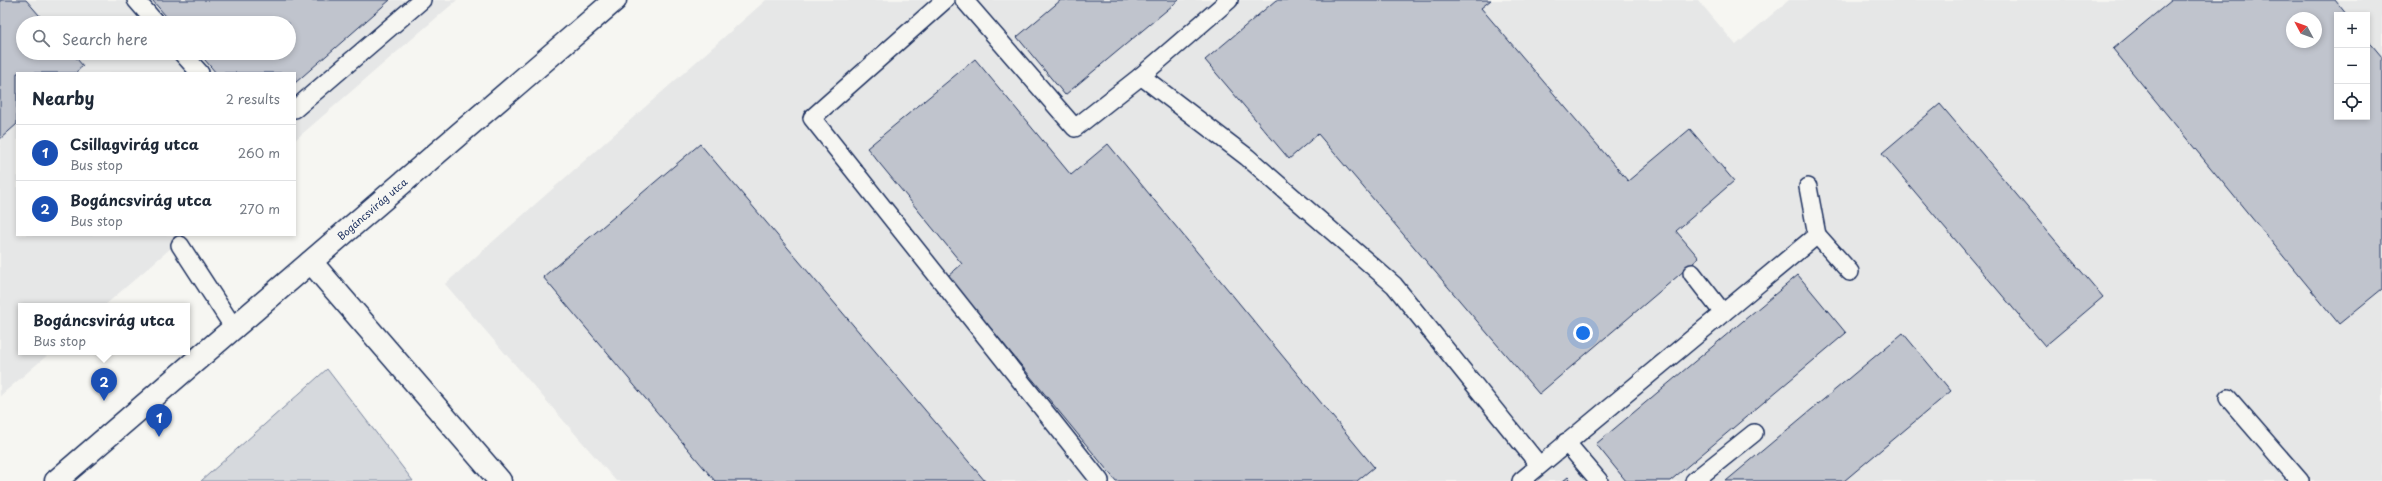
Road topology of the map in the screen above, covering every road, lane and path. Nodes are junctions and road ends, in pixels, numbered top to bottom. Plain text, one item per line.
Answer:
1 (136, 0) edge
2 (422, 0) edge
3 (615, 0) edge
4 (945, 0) edge
5 (964, 0) edge
6 (1229, 0) edge
7 (150, 16) edge
8 (188, 60) edge
9 (199, 72) edge
10 (1141, 76) junction
11 (296, 108) edge
12 (1808, 187) dead end
13 (1817, 235) junction
14 (180, 245) dead end
15 (311, 262) junction
16 (1850, 272) dead end
17 (1692, 273) dead end
18 (1723, 313) junction
19 (234, 328) junction
20 (2228, 398) dead end
21 (1754, 433) dead end
22 (1566, 442) junction
23 (1539, 465) junction
24 (56, 481) edge
25 (500, 481) edge
26 (1100, 481) edge
27 (1521, 481) edge
28 (1599, 481) edge
29 (1694, 481) edge
30 (2300, 481) edge

1 - 7 lane
2 - 11 lane
3 - 15 street, Bogáncsvirág utca
4 - 26 lane
5 - 10 lane
6 - 10 lane
8 - 9 lane
10 - 23 lane
12 - 13 lane
13 - 16 lane
13 - 18 lane
14 - 19 lane
15 - 19 street, Bogáncsvirág utca
15 - 25 street
17 - 18 lane
18 - 22 lane
19 - 24 street, Bogáncsvirág utca
20 - 30 lane
21 - 29 lane
22 - 23 lane
22 - 28 lane
23 - 27 lane

